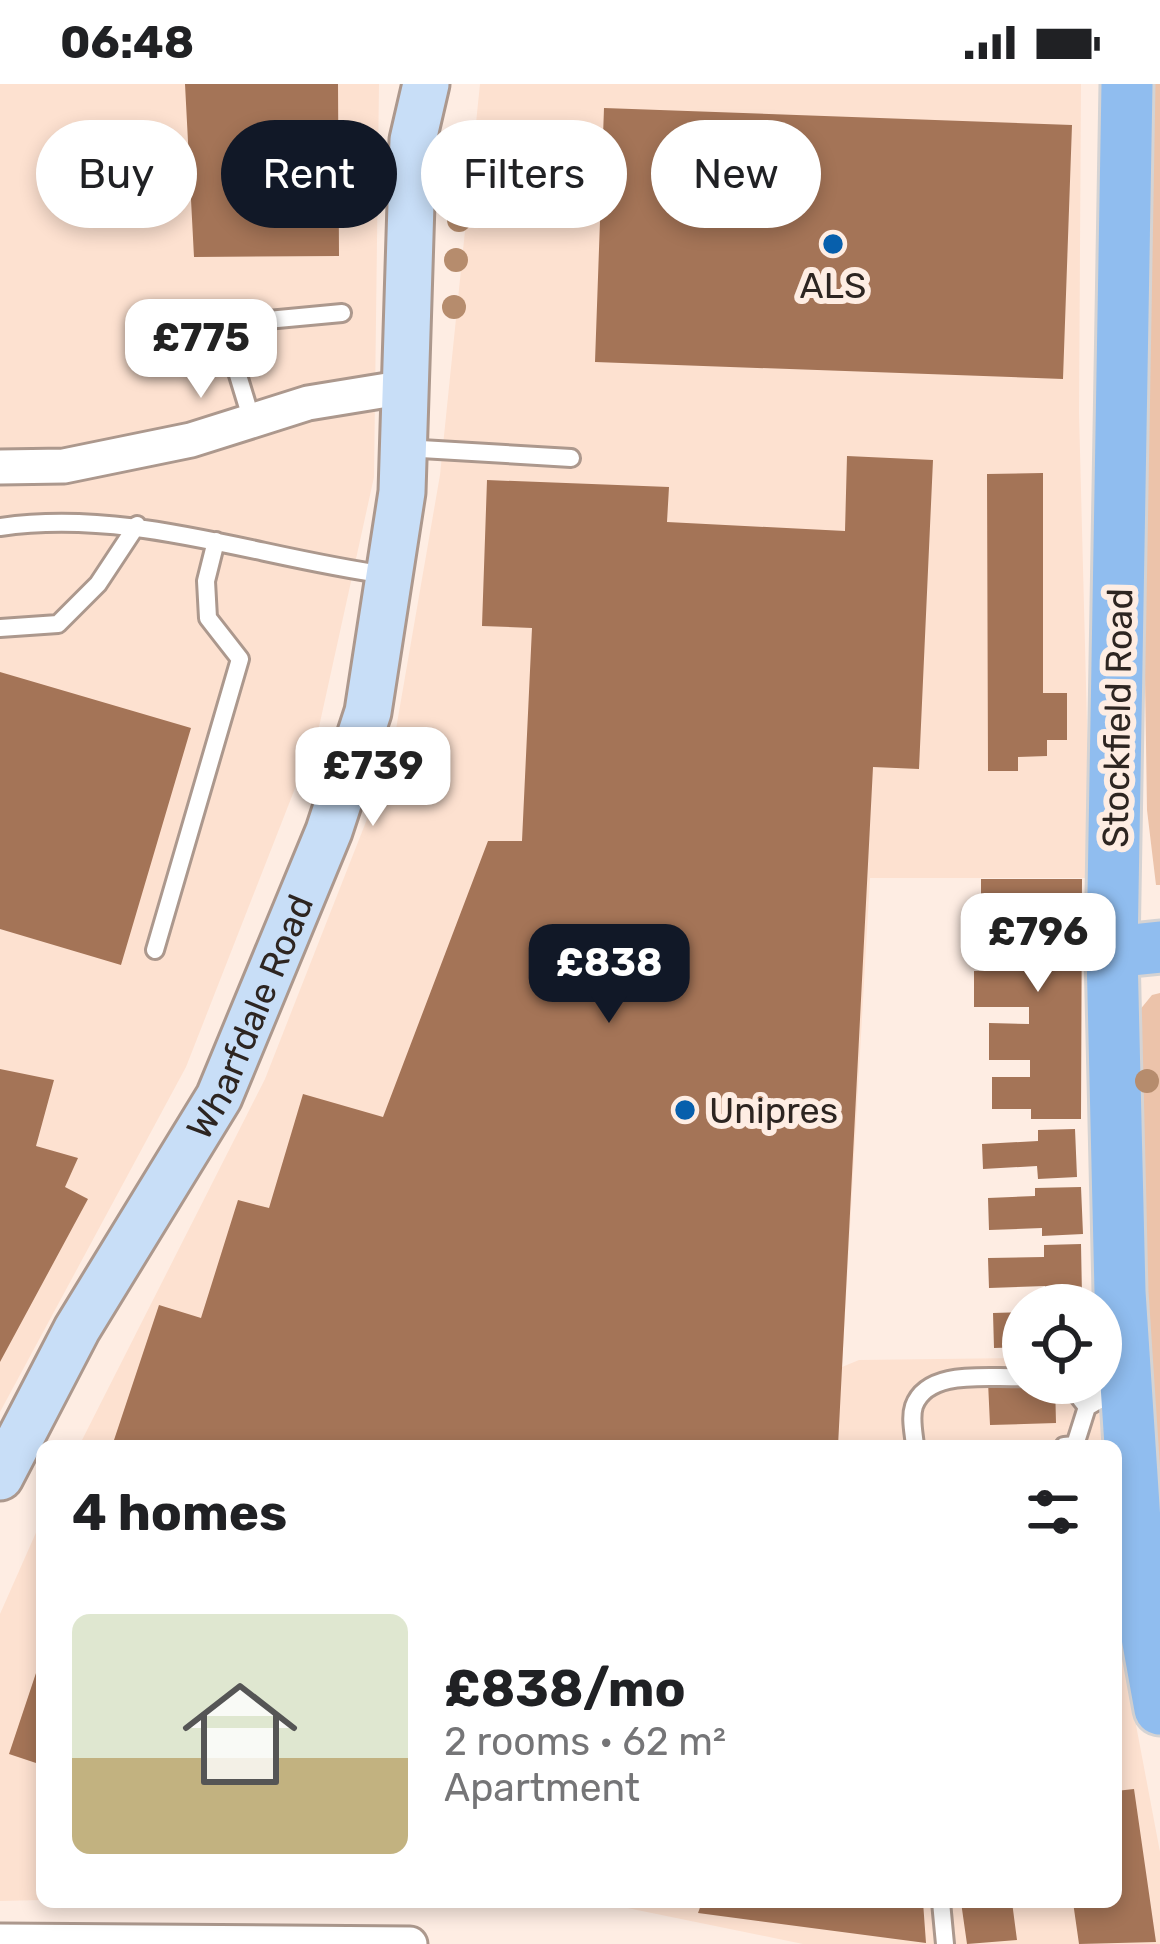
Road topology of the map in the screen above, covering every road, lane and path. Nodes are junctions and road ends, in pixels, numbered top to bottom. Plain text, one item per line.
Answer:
1 (426, 84) edge
2 (1126, 84) edge
3 (342, 313) dead end
4 (406, 387) junction
5 (252, 421) junction
6 (404, 448) junction
7 (571, 458) dead end
8 (0, 467) edge
9 (137, 525) junction
10 (0, 527) edge
11 (216, 541) junction
12 (389, 575) junction
13 (0, 628) edge
14 (155, 950) dead end
15 (1136, 950) edge
16 (1120, 1284) edge
17 (1002, 1378) edge
18 (1101, 1404) edge
19 (1107, 1404) edge
20 (914, 1440) edge
21 (1078, 1440) edge
22 (1112, 1440) edge
23 (0, 1477) edge
24 (1122, 1520) edge
25 (1126, 1551) edge
26 (1160, 1708) edge
27 (942, 1908) edge
28 (0, 1941) edge
29 (90, 1941) edge
30 (410, 1944) edge
31 (945, 1944) edge

1 - 4 main road, Wharfdale Road
2 - 15 main road, Stockfield Road
3 - 5 lane
4 - 5 street
4 - 6 main road, Wharfdale Road
5 - 8 street
6 - 7 lane
6 - 12 main road, Wharfdale Road
9 - 10 lane
9 - 11 lane
9 - 13 lane
11 - 12 lane
11 - 14 lane
12 - 23 main road, Wharfdale Road
15 - 16 main road, Stockfield Road
17 - 20 lane
18 - 21 lane
19 - 22 main road, Stockfield Road
24 - 25 main road, Stockfield Road
25 - 26 main road, Stockfield Road
27 - 31 lane
28 - 29 street
29 - 30 street

